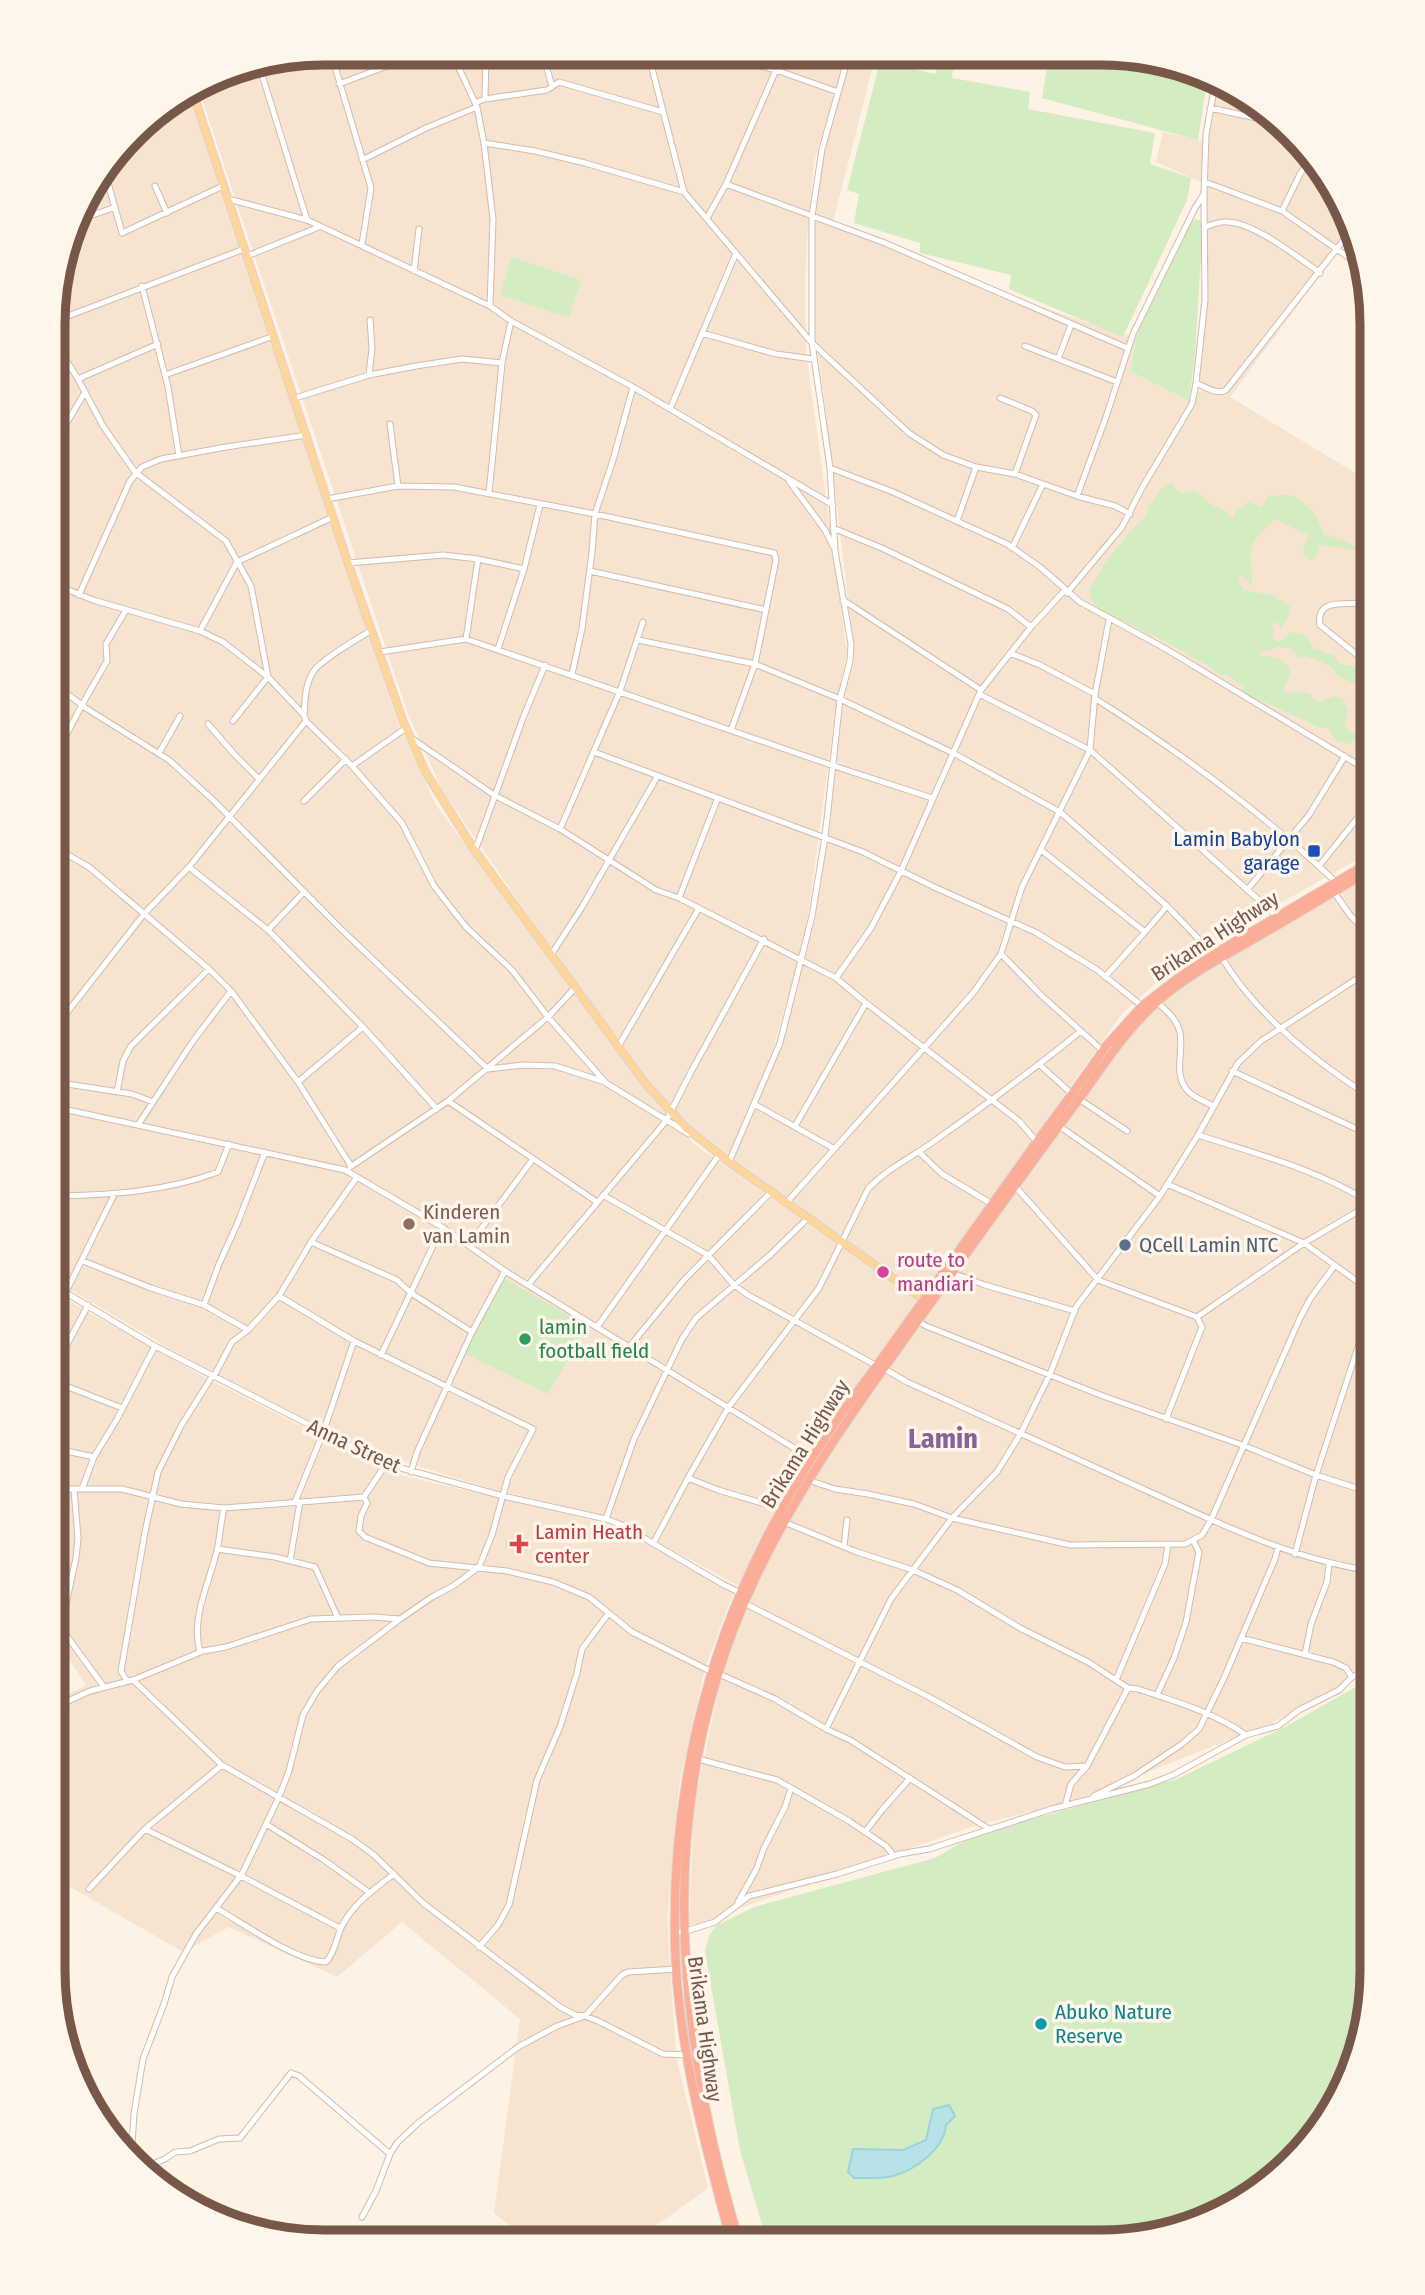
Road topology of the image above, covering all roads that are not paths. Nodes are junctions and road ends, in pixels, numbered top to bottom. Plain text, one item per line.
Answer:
1 (334, 65) edge
2 (389, 65) edge
3 (458, 65) edge
4 (486, 65) edge
5 (547, 65) edge
6 (651, 65) edge
7 (760, 65) edge
8 (846, 65) edge
9 (776, 70) junction
10 (261, 73) edge
11 (339, 83) junction
12 (552, 86) junction
13 (1214, 90) edge
14 (838, 92) junction
15 (195, 99) edge
16 (485, 99) junction
17 (476, 105) junction
18 (1210, 108) junction
19 (663, 112) junction
20 (1257, 117) edge
21 (484, 143) junction
22 (362, 160) junction
23 (1306, 165) edge
24 (107, 181) edge
25 (1205, 182) junction
26 (726, 184) junction
27 (155, 186) dead end
28 (223, 186) junction
29 (684, 192) junction
30 (1204, 194) junction
31 (228, 199) junction
32 (113, 208) junction
33 (1282, 211) junction
34 (167, 213) junction
35 (812, 216) junction
36 (88, 217) edge
37 (707, 218) junction
38 (307, 220) junction
39 (319, 227) junction
40 (1205, 227) junction
41 (418, 229) dead end
42 (1345, 239) edge
43 (362, 244) junction
44 (1337, 250) junction
45 (246, 253) junction
46 (736, 253) junction
47 (1352, 260) edge
48 (414, 271) junction
49 (1320, 273) junction
50 (142, 286) junction
51 (490, 306) junction
52 (65, 317) edge
53 (370, 320) dead end
54 (511, 321) junction
55 (1071, 325) junction
56 (702, 332) junction
57 (274, 336) junction
58 (812, 343) junction
59 (158, 344) junction
60 (1026, 346) dead end
61 (1127, 348) junction
62 (65, 358) edge
63 (813, 359) junction
64 (1058, 359) junction
65 (502, 363) junction
66 (165, 374) junction
67 (369, 375) junction
68 (78, 379) junction
69 (1117, 382) junction
70 (1196, 383) junction
71 (633, 387) junction
72 (85, 391) junction
73 (295, 398) junction
74 (1000, 398) dead end
75 (670, 409) junction
76 (390, 424) dead end
77 (65, 426) edge
78 (307, 435) junction
79 (179, 456) junction
80 (976, 467) junction
81 (830, 468) junction
82 (135, 472) junction
83 (1015, 474) junction
84 (787, 478) junction
85 (1044, 484) junction
86 (398, 486) junction
87 (489, 493) junction
88 (1077, 496) junction
89 (327, 499) junction
90 (540, 505) junction
91 (833, 505) junction
92 (595, 514) junction
93 (1130, 514) junction
94 (332, 517) junction
95 (957, 520) junction
96 (833, 528) junction
97 (1012, 548) junction
98 (835, 551) junction
99 (478, 559) junction
100 (237, 562) junction
101 (348, 563) junction
102 (524, 569) junction
103 (590, 571) junction
104 (65, 589) edge
105 (1066, 592) junction
106 (79, 595) junction
107 (843, 600) junction
108 (1360, 603) edge
109 (126, 610) junction
110 (766, 610) junction
111 (1109, 620) junction
112 (643, 622) dead end
113 (1031, 627) junction
114 (372, 630) junction
115 (200, 631) junction
116 (466, 639) junction
117 (638, 640) junction
118 (498, 649) junction
119 (380, 652) junction
120 (1010, 653) junction
121 (1360, 657) edge
122 (755, 664) junction
123 (545, 665) junction
124 (572, 674) junction
125 (268, 677) junction
126 (621, 691) junction
127 (65, 692) edge
128 (980, 692) junction
129 (1095, 696) junction
130 (840, 699) junction
131 (83, 704) junction
132 (180, 716) dead end
133 (305, 718) junction
134 (233, 720) dead end
135 (208, 724) dead end
136 (406, 727) junction
137 (730, 730) junction
138 (409, 736) junction
139 (65, 738) edge
140 (1090, 750) junction
141 (159, 752) junction
142 (594, 752) junction
143 (953, 753) junction
144 (1345, 756) junction
145 (346, 759) junction
146 (1360, 765) edge
147 (352, 766) junction
148 (834, 766) junction
149 (657, 776) junction
150 (259, 779) junction
151 (494, 795) junction
152 (932, 798) junction
153 (717, 800) junction
154 (304, 801) dead end
155 (1060, 812) junction
156 (1360, 815) edge
157 (229, 816) junction
158 (560, 829) junction
159 (825, 837) junction
160 (1288, 839) junction
161 (1041, 849) junction
162 (475, 851) junction
163 (65, 853) edge
164 (609, 860) junction
165 (1319, 866) junction
166 (189, 867) junction
167 (901, 871) junction
168 (1359, 873) edge
169 (1339, 884) junction
170 (1247, 890) junction
171 (304, 892) junction
172 (1334, 892) junction
173 (679, 898) junction
174 (1167, 906) junction
175 (699, 908) junction
176 (144, 914) junction
177 (1277, 916) junction
178 (1010, 920) junction
179 (1360, 926) edge
180 (268, 930) junction
181 (1144, 932) junction
182 (764, 939) junction
183 (1001, 954) junction
184 (551, 955) junction
185 (1217, 956) junction
186 (800, 958) junction
187 (209, 969) junction
188 (1105, 977) junction
189 (1360, 977) edge
190 (836, 978) junction
191 (575, 988) junction
192 (231, 991) junction
193 (1157, 1002) junction
194 (866, 1003) junction
195 (1142, 1006) junction
196 (65, 1015) edge
197 (548, 1017) junction
198 (363, 1027) junction
199 (1281, 1028) junction
200 (1081, 1031) junction
201 (618, 1047) junction
202 (926, 1048) junction
203 (1103, 1051) junction
204 (1040, 1065) junction
205 (488, 1069) junction
206 (1232, 1071) junction
207 (298, 1082) junction
208 (606, 1083) junction
209 (65, 1084) edge
210 (1360, 1090) edge
211 (117, 1092) junction
212 (1075, 1096) junction
213 (993, 1099) junction
214 (448, 1101) junction
215 (153, 1102) junction
216 (754, 1104) junction
217 (1213, 1106) junction
218 (65, 1109) edge
219 (437, 1110) junction
220 (668, 1117) junction
221 (138, 1125) junction
222 (1058, 1125) junction
223 (795, 1126) junction
224 (1360, 1130) edge
225 (1127, 1131) dead end
226 (1198, 1135) junction
227 (1037, 1142) junction
228 (229, 1144) junction
229 (834, 1149) junction
230 (265, 1152) junction
231 (919, 1152) junction
232 (719, 1155) junction
233 (533, 1159) junction
234 (729, 1162) junction
235 (351, 1166) junction
236 (345, 1170) junction
237 (357, 1177) junction
238 (1167, 1184) junction
239 (1015, 1186) junction
240 (772, 1191) junction
241 (114, 1195) junction
242 (603, 1195) junction
243 (65, 1196) edge
244 (1160, 1196) junction
245 (1360, 1196) edge
246 (597, 1202) junction
247 (786, 1202) junction
248 (992, 1204) junction
249 (1360, 1211) edge
250 (808, 1218) junction
251 (442, 1227) junction
252 (666, 1230) junction
253 (312, 1242) junction
254 (843, 1243) junction
255 (1304, 1243) junction
256 (469, 1245) junction
257 (708, 1255) junction
258 (83, 1262) junction
259 (1335, 1265) junction
260 (505, 1271) junction
261 (952, 1273) junction
262 (1098, 1280) junction
263 (1360, 1283) edge
264 (528, 1285) junction
265 (734, 1285) junction
266 (65, 1292) joint
267 (411, 1293) junction
268 (279, 1296) junction
269 (927, 1302) junction
270 (88, 1305) junction
271 (204, 1305) junction
272 (1075, 1311) junction
273 (1197, 1317) junction
274 (792, 1321) junction
275 (918, 1321) junction
276 (597, 1327) junction
277 (248, 1330) junction
278 (472, 1332) junction
279 (355, 1341) junction
280 (1360, 1341) edge
281 (155, 1346) junction
282 (631, 1346) junction
283 (65, 1348) edge
284 (381, 1354) junction
285 (880, 1367) junction
286 (666, 1371) junction
287 (1050, 1374) junction
288 (214, 1376) junction
289 (65, 1386) edge
290 (447, 1386) junction
291 (122, 1408) junction
292 (728, 1408) junction
293 (1166, 1419) junction
294 (323, 1433) junction
295 (1021, 1433) junction
296 (1245, 1446) junction
297 (65, 1451) edge
298 (94, 1457) junction
299 (815, 1461) junction
300 (386, 1464) junction
301 (411, 1472) junction
302 (1316, 1475) junction
303 (688, 1478) junction
304 (808, 1480) junction
305 (65, 1489) edge
306 (74, 1489) junction
307 (82, 1489) junction
308 (1360, 1489) edge
309 (152, 1496) junction
310 (503, 1496) junction
311 (364, 1497) junction
312 (298, 1502) junction
313 (224, 1508) junction
314 (782, 1509) junction
315 (952, 1518) junction
316 (606, 1519) junction
317 (1211, 1520) junction
318 (848, 1521) dead end
319 (784, 1522) junction
320 (1193, 1540) junction
321 (653, 1542) junction
322 (1168, 1545) junction
323 (844, 1546) junction
324 (1278, 1547) junction
325 (217, 1549) junction
326 (1294, 1554) junction
327 (290, 1561) junction
328 (1329, 1564) junction
329 (480, 1567) junction
330 (1360, 1569) edge
331 (913, 1570) junction
332 (744, 1597) junction
333 (65, 1609) edge
334 (608, 1614) junction
335 (338, 1618) junction
336 (400, 1619) junction
337 (65, 1633) edge
338 (1241, 1638) junction
339 (200, 1652) junction
340 (1305, 1654) junction
341 (860, 1662) junction
342 (715, 1673) junction
343 (1360, 1674) edge
344 (1352, 1678) junction
345 (130, 1680) junction
346 (1116, 1681) junction
347 (104, 1687) junction
348 (1128, 1688) junction
349 (1157, 1695) junction
350 (65, 1703) edge
351 (1208, 1715) junction
352 (826, 1729) junction
353 (1246, 1735) junction
354 (698, 1759) junction
355 (222, 1765) junction
356 (1087, 1766) junction
357 (910, 1778) junction
358 (791, 1788) junction
359 (278, 1799) junction
360 (1082, 1803) junction
361 (1065, 1806) junction
362 (265, 1824) junction
363 (145, 1829) junction
364 (989, 1829) junction
365 (866, 1832) junction
366 (894, 1856) junction
367 (394, 1874) junction
368 (241, 1876) junction
369 (89, 1889) dead end
370 (370, 1893) junction
371 (736, 1906) junction
372 (216, 1908) junction
373 (341, 1928) junction
374 (679, 1932) junction
375 (479, 1947) junction
376 (677, 1969) junction
377 (585, 2015) junction
378 (688, 2055) junction
379 (132, 2145) edge
380 (390, 2154) junction
381 (152, 2165) edge
382 (362, 2217) dead end
383 (728, 2230) edge
384 (736, 2230) edge

1 - 11 street
2 - 11 street
3 - 17 street
4 - 16 street
5 - 12 street
6 - 19 street
7 - 9 street
8 - 14 street
9 - 14 street
9 - 26 street
10 - 38 street
11 - 22 street
12 - 16 street
12 - 19 street
13 - 18 street
14 - 35 street
15 - 28 main road
16 - 17 street
17 - 21 street
17 - 22 street
18 - 20 street
18 - 25 street
19 - 29 street
21 - 29 street
21 - 51 street
22 - 43 street
23 - 33 street
24 - 32 street
25 - 30 street
25 - 33 street
26 - 35 street
26 - 37 street
27 - 34 street
28 - 31 main road
28 - 34 street
29 - 37 street
30 - 40 street
30 - 61 street
31 - 38 street
31 - 45 main road
32 - 34 street
32 - 36 street
33 - 44 street
35 - 55 street
35 - 58 street
37 - 46 street
38 - 39 street
39 - 43 street
39 - 45 street
40 - 49 street
40 - 70 street
41 - 48 street
42 - 44 street
43 - 48 street
44 - 47 street
44 - 49 street
45 - 50 street
45 - 57 main road
46 - 56 street
46 - 58 street
48 - 51 street
49 - 70 street
50 - 52 street
50 - 59 street
51 - 54 street
53 - 67 street
54 - 65 street
54 - 71 street
55 - 61 street
55 - 64 street
56 - 63 street
56 - 75 street
57 - 66 street
57 - 73 main road
58 - 63 street
58 - 80 street
59 - 66 street
59 - 68 street
60 - 64 street
61 - 69 street
62 - 68 street
63 - 81 street
64 - 69 street
65 - 67 street
65 - 87 street
66 - 79 street
67 - 73 street
68 - 72 street
69 - 88 street
70 - 93 street
71 - 75 street
71 - 92 street
72 - 77 street
72 - 82 street
73 - 78 main road
74 - 83 street
75 - 84 street
76 - 86 street
78 - 79 street
78 - 89 main road
79 - 82 street
80 - 83 street
80 - 95 street
81 - 91 street
81 - 95 street
82 - 100 street
82 - 106 street
83 - 85 street
84 - 91 street
84 - 98 street
85 - 88 street
85 - 97 street
86 - 87 street
86 - 89 street
87 - 90 street
88 - 93 street
89 - 94 main road
90 - 92 street
90 - 102 street
91 - 96 street
92 - 103 street
92 - 110 street
93 - 105 street
94 - 100 street
94 - 101 main road
95 - 97 street
96 - 98 street
96 - 113 street
97 - 105 street
98 - 107 street
99 - 101 street
99 - 102 street
99 - 116 street
100 - 115 street
100 - 125 street
101 - 114 main road
102 - 118 street
103 - 110 street
103 - 124 street
104 - 106 street
105 - 111 street
105 - 113 street
106 - 109 street
107 - 128 street
107 - 130 street
108 - 121 street
109 - 115 street
109 - 131 street
110 - 122 street
111 - 129 street
111 - 144 street
112 - 117 street
113 - 120 street
114 - 119 main road
114 - 133 street
115 - 125 street
116 - 118 street
116 - 119 street
117 - 122 street
117 - 126 street
118 - 123 street
119 - 136 main road
120 - 128 street
120 - 129 street
122 - 130 street
122 - 137 street
123 - 124 street
123 - 151 street
124 - 126 street
125 - 133 street
125 - 134 street
126 - 137 street
126 - 142 street
127 - 131 street
128 - 140 street
128 - 143 street
129 - 140 street
129 - 160 street
130 - 143 street
130 - 148 street
131 - 139 street
131 - 141 street
132 - 141 street
133 - 145 street
133 - 150 street
135 - 150 street
136 - 138 main road
136 - 147 street
137 - 148 street
138 - 151 street
138 - 162 main road
140 - 155 street
140 - 170 street
141 - 157 street
142 - 149 street
142 - 158 street
143 - 152 street
143 - 155 street
144 - 146 street
144 - 160 street
145 - 147 street
145 - 154 street
147 - 197 street
148 - 152 street
148 - 159 street
149 - 153 street
149 - 164 street
150 - 157 street
151 - 158 street
151 - 162 street
152 - 167 street
153 - 159 street
153 - 173 street
155 - 161 street
155 - 174 street
156 - 165 street
157 - 166 street
157 - 171 street
158 - 164 street
159 - 167 street
159 - 186 street
160 - 165 street
160 - 170 street
161 - 178 street
161 - 181 street
162 - 184 main road
163 - 176 street
164 - 173 street
164 - 184 street
165 - 169 street
166 - 176 street
166 - 180 street
167 - 178 street
167 - 190 street
168 - 169 highway, Brikama Highway
169 - 172 highway, Brikama Highway
169 - 177 highway, Brikama Highway
170 - 177 street
171 - 180 street
171 - 205 street
172 - 179 street
172 - 185 highway, Brikama Highway
173 - 175 street
174 - 181 street
174 - 185 street
175 - 182 street
175 - 201 street
176 - 187 street
176 - 196 street
177 - 185 highway, Brikama Highway
178 - 183 street
178 - 188 street
180 - 198 street
181 - 188 street
182 - 186 street
182 - 220 street
183 - 200 street
183 - 202 street
184 - 191 main road
185 - 193 highway, Brikama Highway
185 - 195 highway, Brikama Highway
185 - 199 street
186 - 190 street
186 - 216 street
187 - 192 street
187 - 211 street
188 - 195 street
189 - 199 street
190 - 194 street
191 - 197 street
191 - 201 main road
192 - 207 street
192 - 215 street
193 - 212 highway, Brikama Highway
193 - 217 street
194 - 202 street
194 - 223 street
195 - 203 highway, Brikama Highway
197 - 205 street
197 - 208 street
198 - 207 street
198 - 219 street
199 - 206 street
199 - 210 street
200 - 203 street
200 - 204 street
201 - 220 main road
202 - 213 street
202 - 229 street
203 - 212 highway, Brikama Highway
204 - 212 street
204 - 213 street
205 - 208 street
205 - 214 street
206 - 217 street
206 - 224 street
207 - 235 street
208 - 220 street
209 - 211 street
211 - 215 street
212 - 222 highway, Brikama Highway
212 - 225 street
212 - 227 highway, Brikama Highway
213 - 227 street
213 - 231 street
214 - 219 street
214 - 233 street
215 - 221 street
216 - 223 street
216 - 234 street
217 - 226 street
218 - 221 street
219 - 235 street
220 - 232 main road
220 - 242 street
221 - 228 street
222 - 239 highway, Brikama Highway
222 - 244 street
223 - 229 street
226 - 238 street
226 - 245 street
227 - 248 highway, Brikama Highway
228 - 230 street
228 - 241 street
229 - 247 street
230 - 236 street
230 - 271 street
231 - 248 street
231 - 254 street
232 - 234 main road
232 - 252 street
233 - 246 street
233 - 256 street
234 - 240 main road
235 - 236 street
236 - 237 street
237 - 251 street
237 - 253 street
238 - 244 street
238 - 255 street
239 - 261 highway, Brikama Highway
239 - 262 street
240 - 247 main road
240 - 257 street
241 - 243 street
241 - 258 street
242 - 246 street
242 - 252 street
244 - 262 street
246 - 264 street
247 - 250 main road
248 - 269 highway, Brikama Highway
249 - 255 street
250 - 254 main road
250 - 265 street
251 - 256 street
251 - 267 street
252 - 257 street
252 - 276 street
253 - 267 street
253 - 268 street
254 - 269 main road
254 - 274 street
255 - 259 street
255 - 273 street
256 - 260 street
257 - 265 street
257 - 282 street
258 - 266 street
258 - 271 street
259 - 263 street
259 - 296 street
260 - 264 street
260 - 278 street
261 - 269 highway, Brikama Highway
261 - 272 street
262 - 272 street
262 - 273 street
264 - 276 street
265 - 274 street
265 - 286 street
266 - 270 street, Anna Street
267 - 278 street
267 - 284 street
268 - 277 street
268 - 279 street
269 - 275 highway, Brikama Highway
269 - 285 highway, Brikama Highway
270 - 281 street, Anna Street
270 - 283 street
271 - 277 street
272 - 287 street
273 - 293 street
274 - 285 street
274 - 292 street
275 - 285 highway, Brikama Highway
275 - 287 street
276 - 282 street
277 - 288 street
278 - 290 street
279 - 284 street
279 - 294 street
280 - 302 street
281 - 288 street, Anna Street
281 - 291 street
282 - 286 street
284 - 290 street
285 - 295 street
285 - 299 highway, Brikama Highway
286 - 292 street
286 - 316 street
287 - 293 street
287 - 295 street
288 - 294 street, Anna Street
288 - 309 street
289 - 291 street
290 - 301 street
290 - 310 street
291 - 298 street
292 - 299 street
292 - 303 street
293 - 296 street
294 - 300 street, Anna Street
294 - 312 street
295 - 315 street
295 - 317 street
296 - 302 street
296 - 317 street
297 - 298 street
298 - 307 street
299 - 304 highway, Brikama Highway
299 - 314 highway, Brikama Highway
300 - 301 street, Anna Street
300 - 311 street
301 - 310 street, Anna Street
302 - 308 street
302 - 326 street
303 - 314 street
303 - 321 street
304 - 315 street
304 - 319 highway, Brikama Highway
305 - 306 street
306 - 307 street
306 - 333 street
307 - 309 street
309 - 313 street
309 - 345 street
310 - 316 street, Anna Street
310 - 329 street
311 - 312 street
311 - 329 street
312 - 313 street
312 - 327 street
313 - 325 street
314 - 332 highway, Brikama Highway
315 - 322 street
315 - 331 street
316 - 321 street, Anna Street
317 - 320 street
317 - 324 street
318 - 323 street
319 - 323 street
319 - 332 highway, Brikama Highway
320 - 322 street
320 - 349 street
321 - 332 street, Anna Street
322 - 346 street
323 - 331 street
324 - 326 street
324 - 338 street
325 - 327 street
325 - 339 street
326 - 328 street
327 - 335 street
328 - 330 street
328 - 340 street
329 - 334 street
329 - 336 street
331 - 341 street
331 - 346 street
332 - 341 street, Anna Street
332 - 342 highway, Brikama Highway
334 - 342 street
334 - 375 street
335 - 336 street
335 - 339 street
336 - 359 street
337 - 347 street
338 - 340 street
338 - 351 street
339 - 345 street
340 - 344 street
341 - 352 street
341 - 356 street, Anna Street
342 - 352 street
342 - 354 highway, Brikama Highway
342 - 374 highway, Brikama Highway
343 - 344 street
344 - 353 street
345 - 347 street
345 - 355 street
346 - 348 street
347 - 350 street
348 - 349 street
348 - 356 street
349 - 351 street
351 - 353 street
351 - 360 street
352 - 357 street
353 - 360 street
354 - 358 street
354 - 374 highway, Brikama Highway
355 - 359 street
355 - 363 street
356 - 361 street
357 - 364 street
357 - 365 street
358 - 365 street
358 - 371 street
359 - 362 street
359 - 367 street
360 - 361 street
361 - 364 street
362 - 368 street
362 - 370 street
363 - 368 street
363 - 369 street
364 - 366 street
365 - 366 street
366 - 371 street
367 - 370 street
367 - 375 street
368 - 372 street
368 - 373 street
370 - 373 street
371 - 374 street
372 - 373 street
372 - 379 street
374 - 376 highway, Brikama Highway
374 - 384 highway, Brikama Highway
375 - 377 street
376 - 377 street
376 - 378 highway, Brikama Highway
377 - 378 street
377 - 380 street
378 - 383 highway, Brikama Highway
380 - 381 street
380 - 382 street

